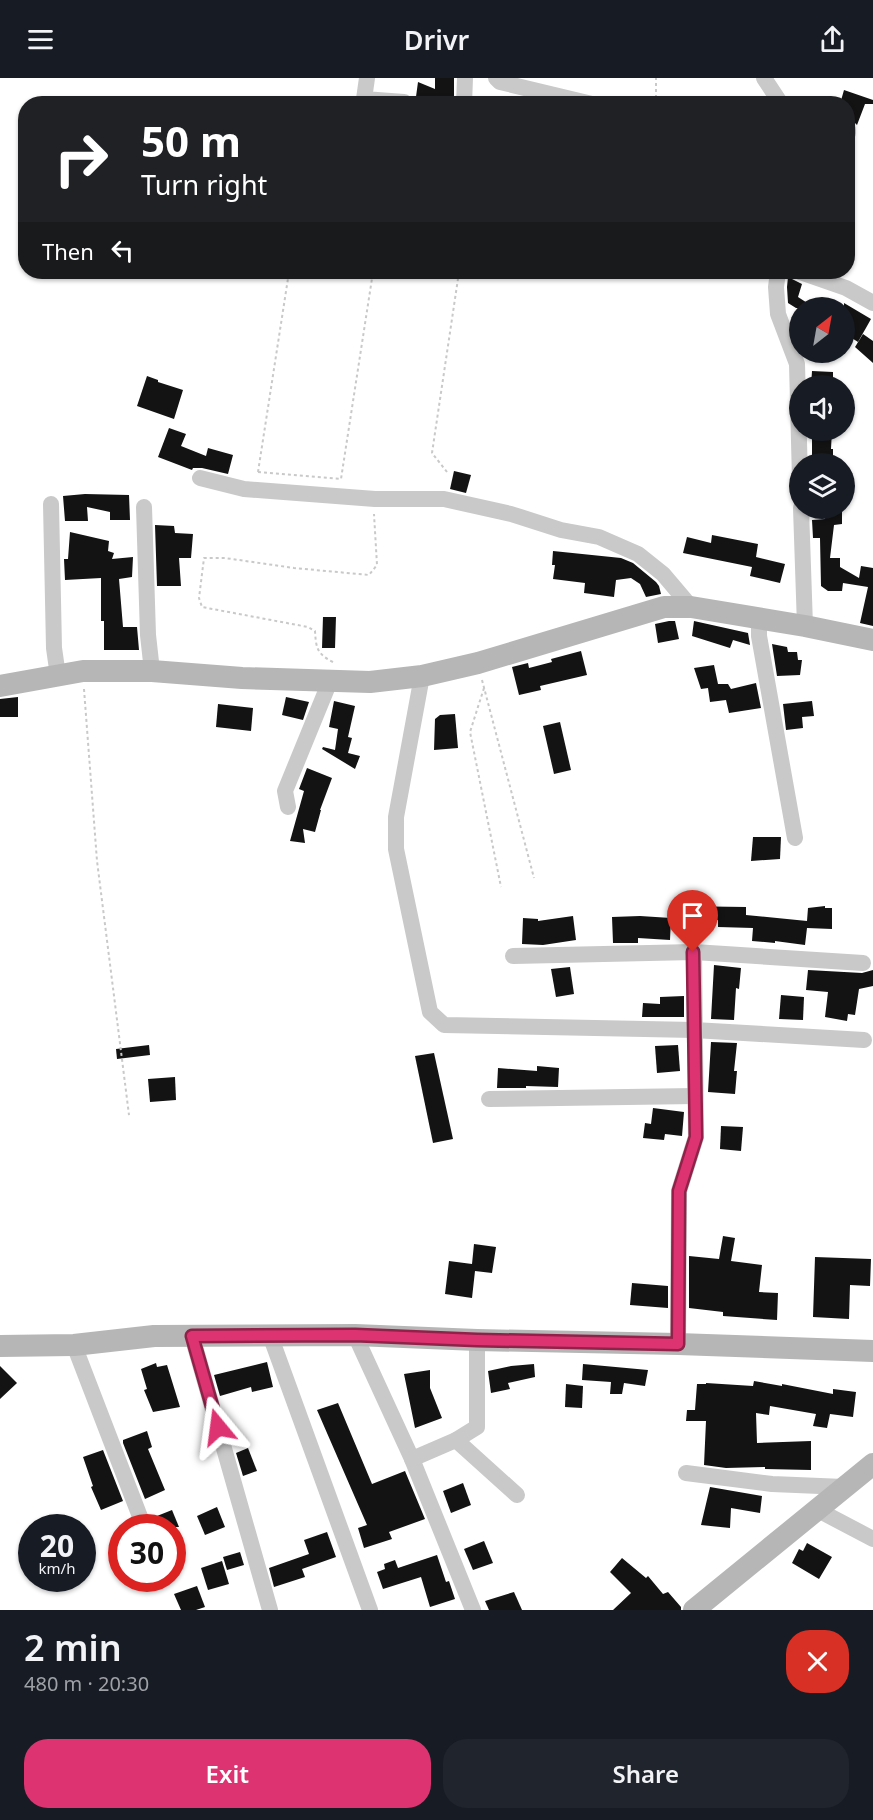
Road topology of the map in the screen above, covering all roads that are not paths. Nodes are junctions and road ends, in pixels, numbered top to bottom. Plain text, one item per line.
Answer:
1 (367, 78) edge
2 (465, 78) edge
3 (496, 78) edge
4 (764, 78) edge
5 (364, 96) edge
6 (464, 96) edge
7 (559, 96) edge
8 (776, 96) edge
9 (777, 279) edge
10 (846, 280) edge
11 (873, 303) edge
12 (799, 453) edge
13 (200, 478) dead end
14 (51, 504) dead end
15 (144, 507) dead end
16 (801, 519) edge
17 (692, 607) junction
18 (759, 618) junction
19 (805, 626) junction
20 (873, 640) edge
21 (152, 671) junction
22 (58, 676) junction
23 (422, 676) junction
24 (335, 681) junction
25 (0, 686) edge
26 (288, 807) dead end
27 (795, 838) dead end
28 (693, 952) junction
29 (513, 956) dead end
30 (863, 963) dead end
31 (694, 1030) junction
32 (864, 1040) dead end
33 (695, 1096) junction
34 (489, 1099) dead end
35 (270, 1335) junction
36 (355, 1335) junction
37 (192, 1336) junction
38 (477, 1340) junction
39 (678, 1344) junction
40 (74, 1345) junction
41 (0, 1346) edge
42 (873, 1351) edge
43 (456, 1440) junction
44 (412, 1459) junction
45 (873, 1464) edge
46 (686, 1473) dead end
47 (844, 1487) junction
48 (517, 1495) dead end
49 (818, 1510) junction
50 (139, 1514) edge
51 (873, 1539) edge
52 (270, 1610) edge
53 (370, 1610) edge
54 (473, 1610) edge
55 (694, 1610) edge

1 - 5 street
2 - 6 street
3 - 7 street
4 - 8 street
9 - 12 street
10 - 11 street
13 - 17 street
14 - 22 street
15 - 21 street
16 - 19 street
17 - 18 street
17 - 23 street
18 - 19 street
18 - 27 street
19 - 20 street
21 - 22 street
21 - 24 street
22 - 25 street
23 - 24 street
23 - 31 street
24 - 26 street
28 - 29 street
28 - 30 street
28 - 31 street
31 - 32 street
31 - 33 street
33 - 34 street
33 - 39 street
35 - 36 street
35 - 37 street
35 - 53 street
36 - 38 street
36 - 44 street
37 - 40 street
37 - 52 street
38 - 39 street
38 - 43 street
39 - 42 street
40 - 41 street
40 - 50 street
43 - 44 street
43 - 48 street
44 - 54 street
45 - 47 street
46 - 47 street
47 - 49 street
49 - 51 street
49 - 55 street

